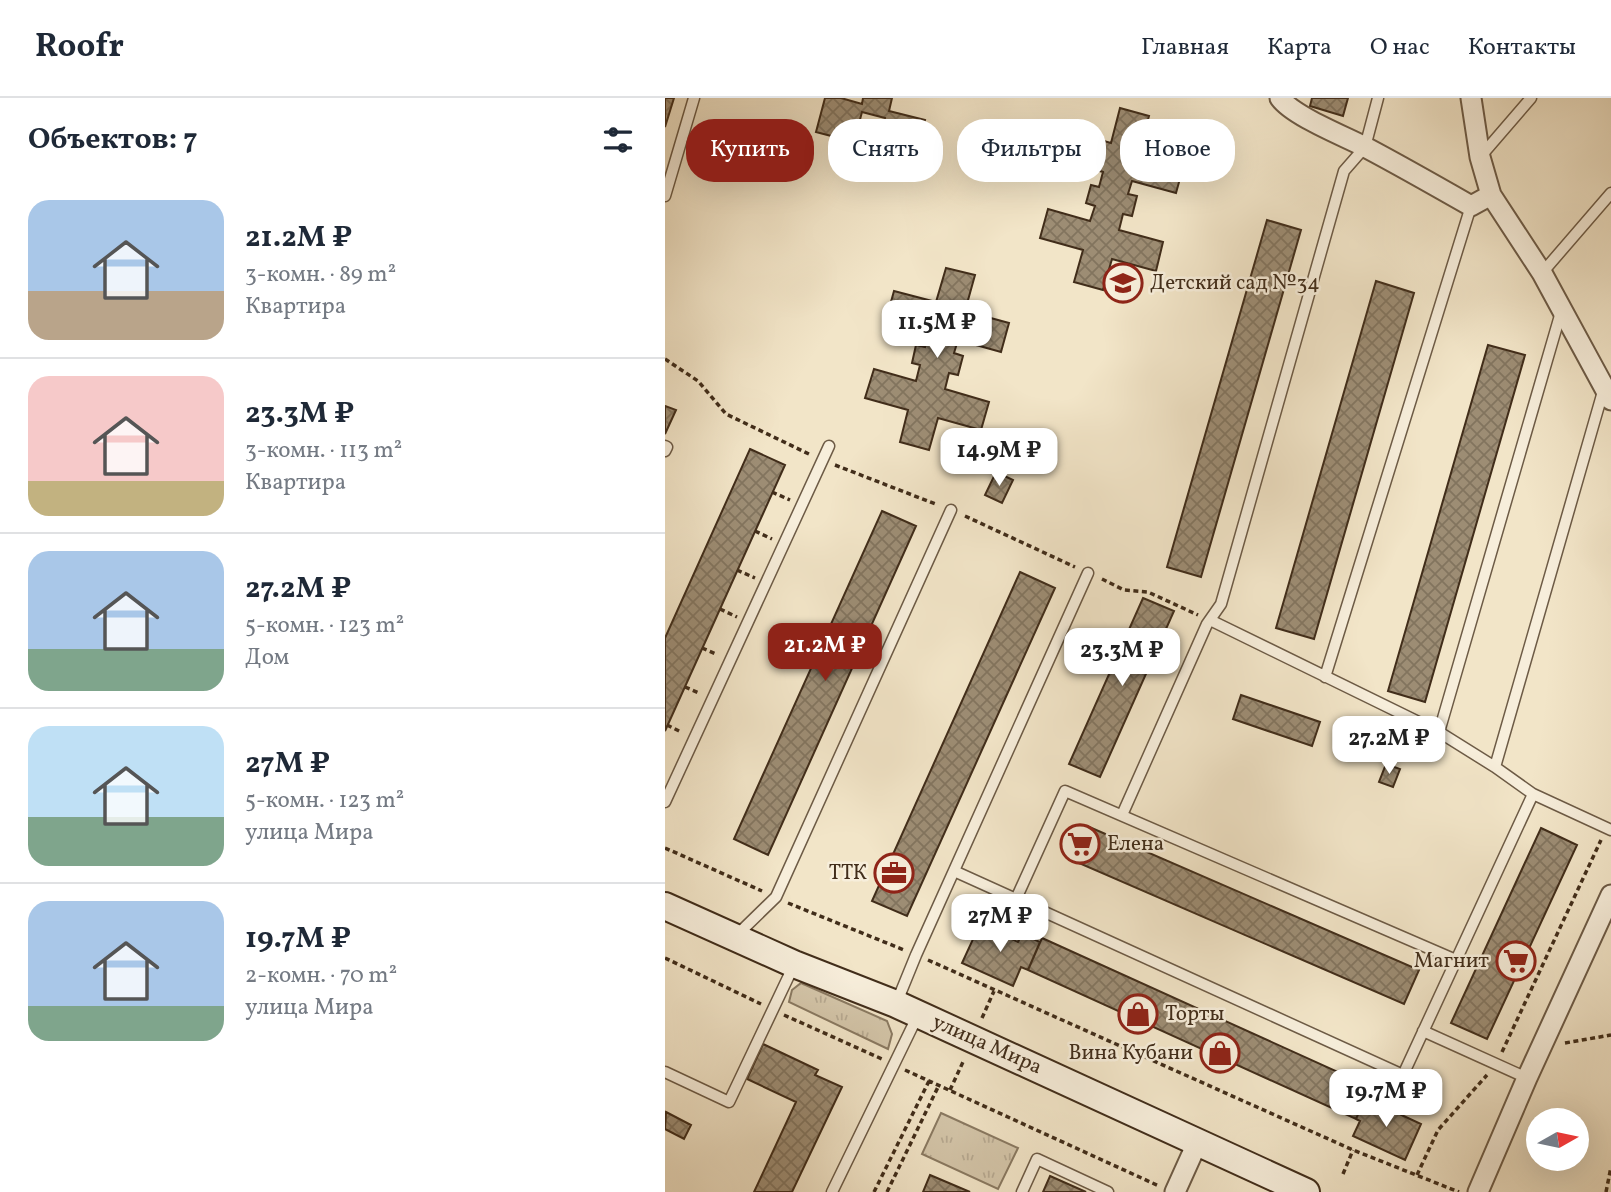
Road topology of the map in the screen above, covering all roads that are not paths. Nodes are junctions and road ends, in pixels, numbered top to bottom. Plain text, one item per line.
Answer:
1 (694, 98) edge
2 (1280, 98) edge
3 (1378, 98) edge
4 (1471, 98) edge
5 (1531, 98) edge
6 (1365, 147) junction
7 (1480, 157) junction
8 (1611, 193) edge
9 (1491, 195) junction
10 (665, 196) edge
11 (1471, 206) junction
12 (1542, 273) junction
13 (1562, 309) junction
14 (1608, 394) edge
15 (665, 446) edge
16 (829, 446) dead end
17 (665, 451) edge
18 (951, 510) road end
19 (1088, 573) road end
20 (1210, 620) junction
21 (1325, 677) junction
22 (1439, 732) junction
23 (1495, 767) junction
24 (1533, 794) junction
25 (665, 802) edge
26 (1122, 815) junction
27 (1609, 829) edge
28 (954, 871) junction
29 (1611, 895) edge
30 (1016, 899) junction
31 (665, 906) edge
32 (1604, 929) edge
33 (734, 938) junction
34 (1456, 960) junction
35 (794, 964) junction
36 (907, 1009) junction
37 (1423, 1031) junction
38 (665, 1072) edge
39 (1527, 1078) junction
40 (1198, 1141) junction
41 (1168, 1189) edge
42 (832, 1192) edge
43 (1022, 1192) edge
44 (1108, 1192) edge
45 (1306, 1192) edge
46 (1478, 1192) edge

1 - 10 lane
2 - 6 street
3 - 6 lane
4 - 7 street
5 - 7 lane
6 - 11 street
6 - 20 lane
7 - 9 street
8 - 12 lane
9 - 11 street
9 - 12 street
11 - 21 lane
12 - 13 street
13 - 14 street
13 - 22 lane
14 - 23 lane
15 - 17 lane
16 - 25 lane
18 - 33 lane
19 - 28 lane
20 - 21 lane
20 - 26 lane
21 - 22 lane
22 - 23 lane
23 - 24 lane
24 - 27 lane
24 - 34 lane
26 - 30 lane
26 - 34 lane
28 - 30 lane
28 - 36 lane
29 - 32 street
30 - 37 lane
31 - 33 main road, улица Мира
32 - 39 street
33 - 35 main road, улица Мира
34 - 37 lane
35 - 36 main road, улица Мира
35 - 38 lane
36 - 40 main road, улица Мира
36 - 42 lane
37 - 39 lane
39 - 46 street
40 - 41 street
40 - 45 main road, улица Мира
43 - 44 lane

